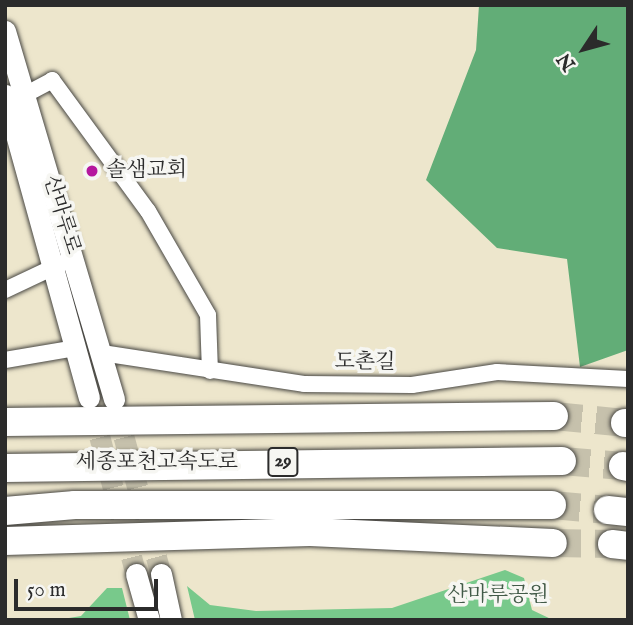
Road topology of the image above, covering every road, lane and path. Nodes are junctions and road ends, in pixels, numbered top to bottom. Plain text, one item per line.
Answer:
1 (5, 31) edge
2 (13, 98) edge
3 (65, 262) junction
4 (5, 290) edge
5 (75, 348) junction
6 (103, 353) junction
7 (5, 360) edge
8 (209, 371) junction
9 (628, 379) edge
10 (89, 398) tunnel mouth
11 (114, 399) tunnel mouth
12 (554, 416) tunnel mouth
13 (5, 422) edge
14 (562, 461) tunnel mouth
15 (5, 468) edge
16 (552, 505) tunnel mouth
17 (5, 511) edge
18 (5, 541) edge
19 (553, 543) tunnel mouth
20 (136, 574) tunnel mouth
21 (161, 574) tunnel mouth
22 (149, 620) edge
23 (171, 620) edge

1 - 2 street, 산마루로
2 - 3 street, 산마루로
2 - 8 street
3 - 4 street
3 - 5 street, 산마루로
3 - 6 street, 산마루로
5 - 7 street
5 - 10 street, 산마루로
6 - 8 street, 도촌길
6 - 11 street, 산마루로
8 - 9 street, 도촌길
12 - 13 highway
14 - 15 highway, 세종포천고속도로 / 29
16 - 17 highway, 세종포천고속도로 / 29
18 - 19 highway
20 - 22 street
21 - 23 street

